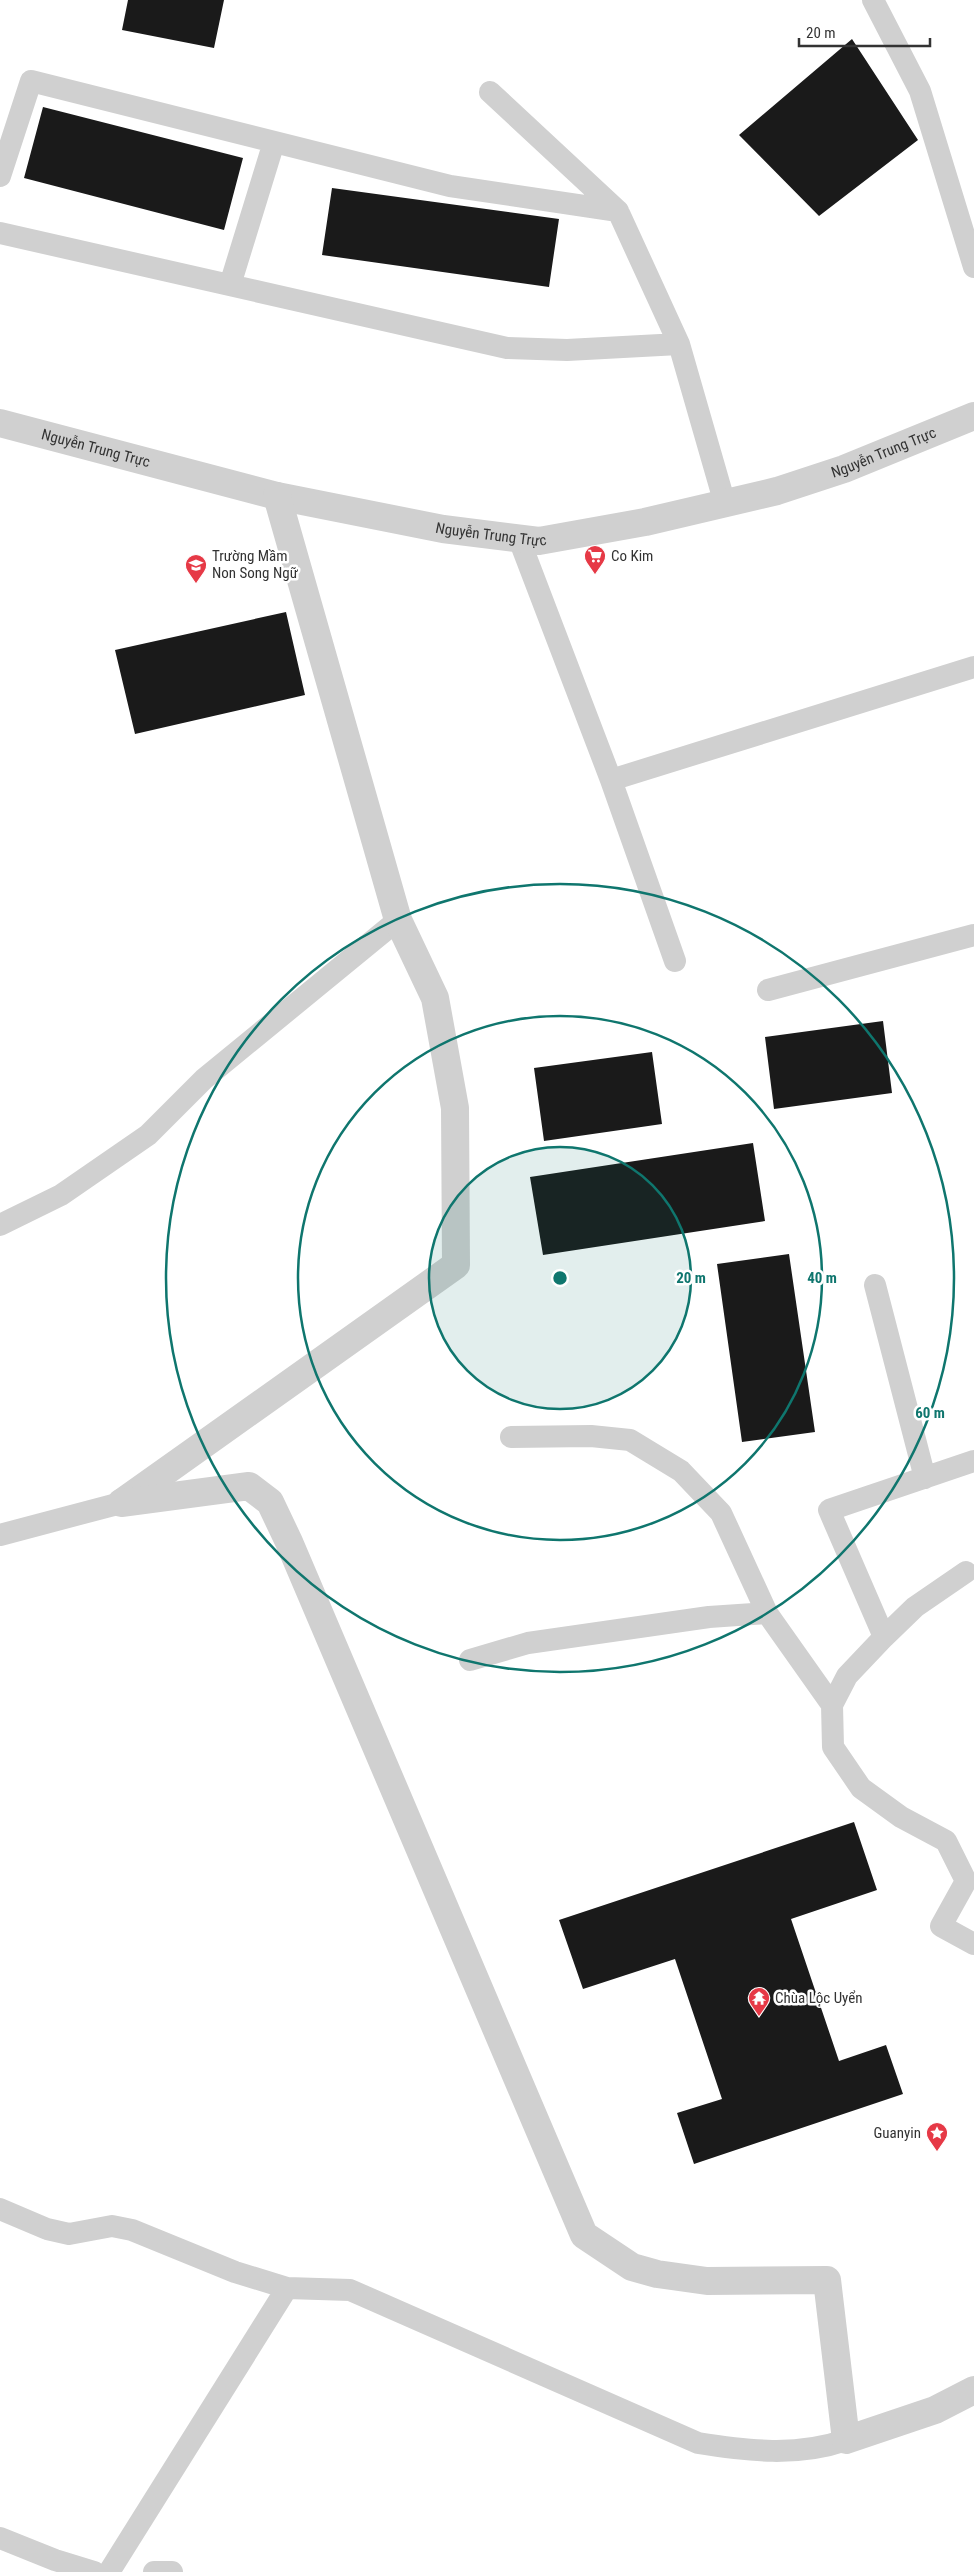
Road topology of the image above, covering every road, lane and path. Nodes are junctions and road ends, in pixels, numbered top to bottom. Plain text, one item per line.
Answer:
1 (873, 0) edge
2 (490, 92) dead end
3 (274, 142) junction
4 (0, 176) edge
5 (618, 212) junction
6 (0, 233) edge
7 (974, 267) edge
8 (230, 285) junction
9 (679, 344) junction
10 (974, 416) edge
11 (0, 423) edge
12 (277, 496) junction
13 (726, 504) junction
14 (519, 539) junction
15 (974, 667) edge
16 (612, 780) junction
17 (398, 920) junction
18 (974, 935) edge
19 (675, 961) dead end
20 (768, 990) dead end
21 (0, 1225) edge
22 (875, 1285) dead end
23 (511, 1437) dead end
24 (974, 1461) edge
25 (925, 1478) junction
26 (120, 1503) junction
27 (0, 1535) edge
28 (966, 1572) dead end
29 (767, 1613) junction
30 (884, 1637) junction
31 (470, 1660) dead end
32 (832, 1704) junction
33 (974, 1944) edge
34 (0, 2208) edge
35 (287, 2288) junction
36 (974, 2390) edge
37 (846, 2440) junction
38 (0, 2538) edge
39 (94, 2572) edge
40 (109, 2572) edge
41 (154, 2572) edge
42 (172, 2572) edge

1 - 7 lane
2 - 5 lane
3 - 4 lane
3 - 5 lane
3 - 8 lane
5 - 9 lane
6 - 8 lane
8 - 9 lane
9 - 13 lane
10 - 13 street, Nguyễn Trung Trực
11 - 12 street, Nguyễn Trung Trực
12 - 14 street, Nguyễn Trung Trực
12 - 17 street
13 - 14 street, Nguyễn Trung Trực
14 - 16 lane
15 - 16 lane
16 - 19 lane
17 - 21 lane
17 - 26 street
18 - 20 lane
22 - 25 lane
23 - 29 lane
24 - 25 lane
25 - 30 lane
26 - 27 lane
26 - 37 street
28 - 30 lane
29 - 31 lane
29 - 32 lane
30 - 32 lane
32 - 33 lane
34 - 35 lane
35 - 37 lane
35 - 40 lane
36 - 37 street
38 - 39 lane
41 - 42 lane

